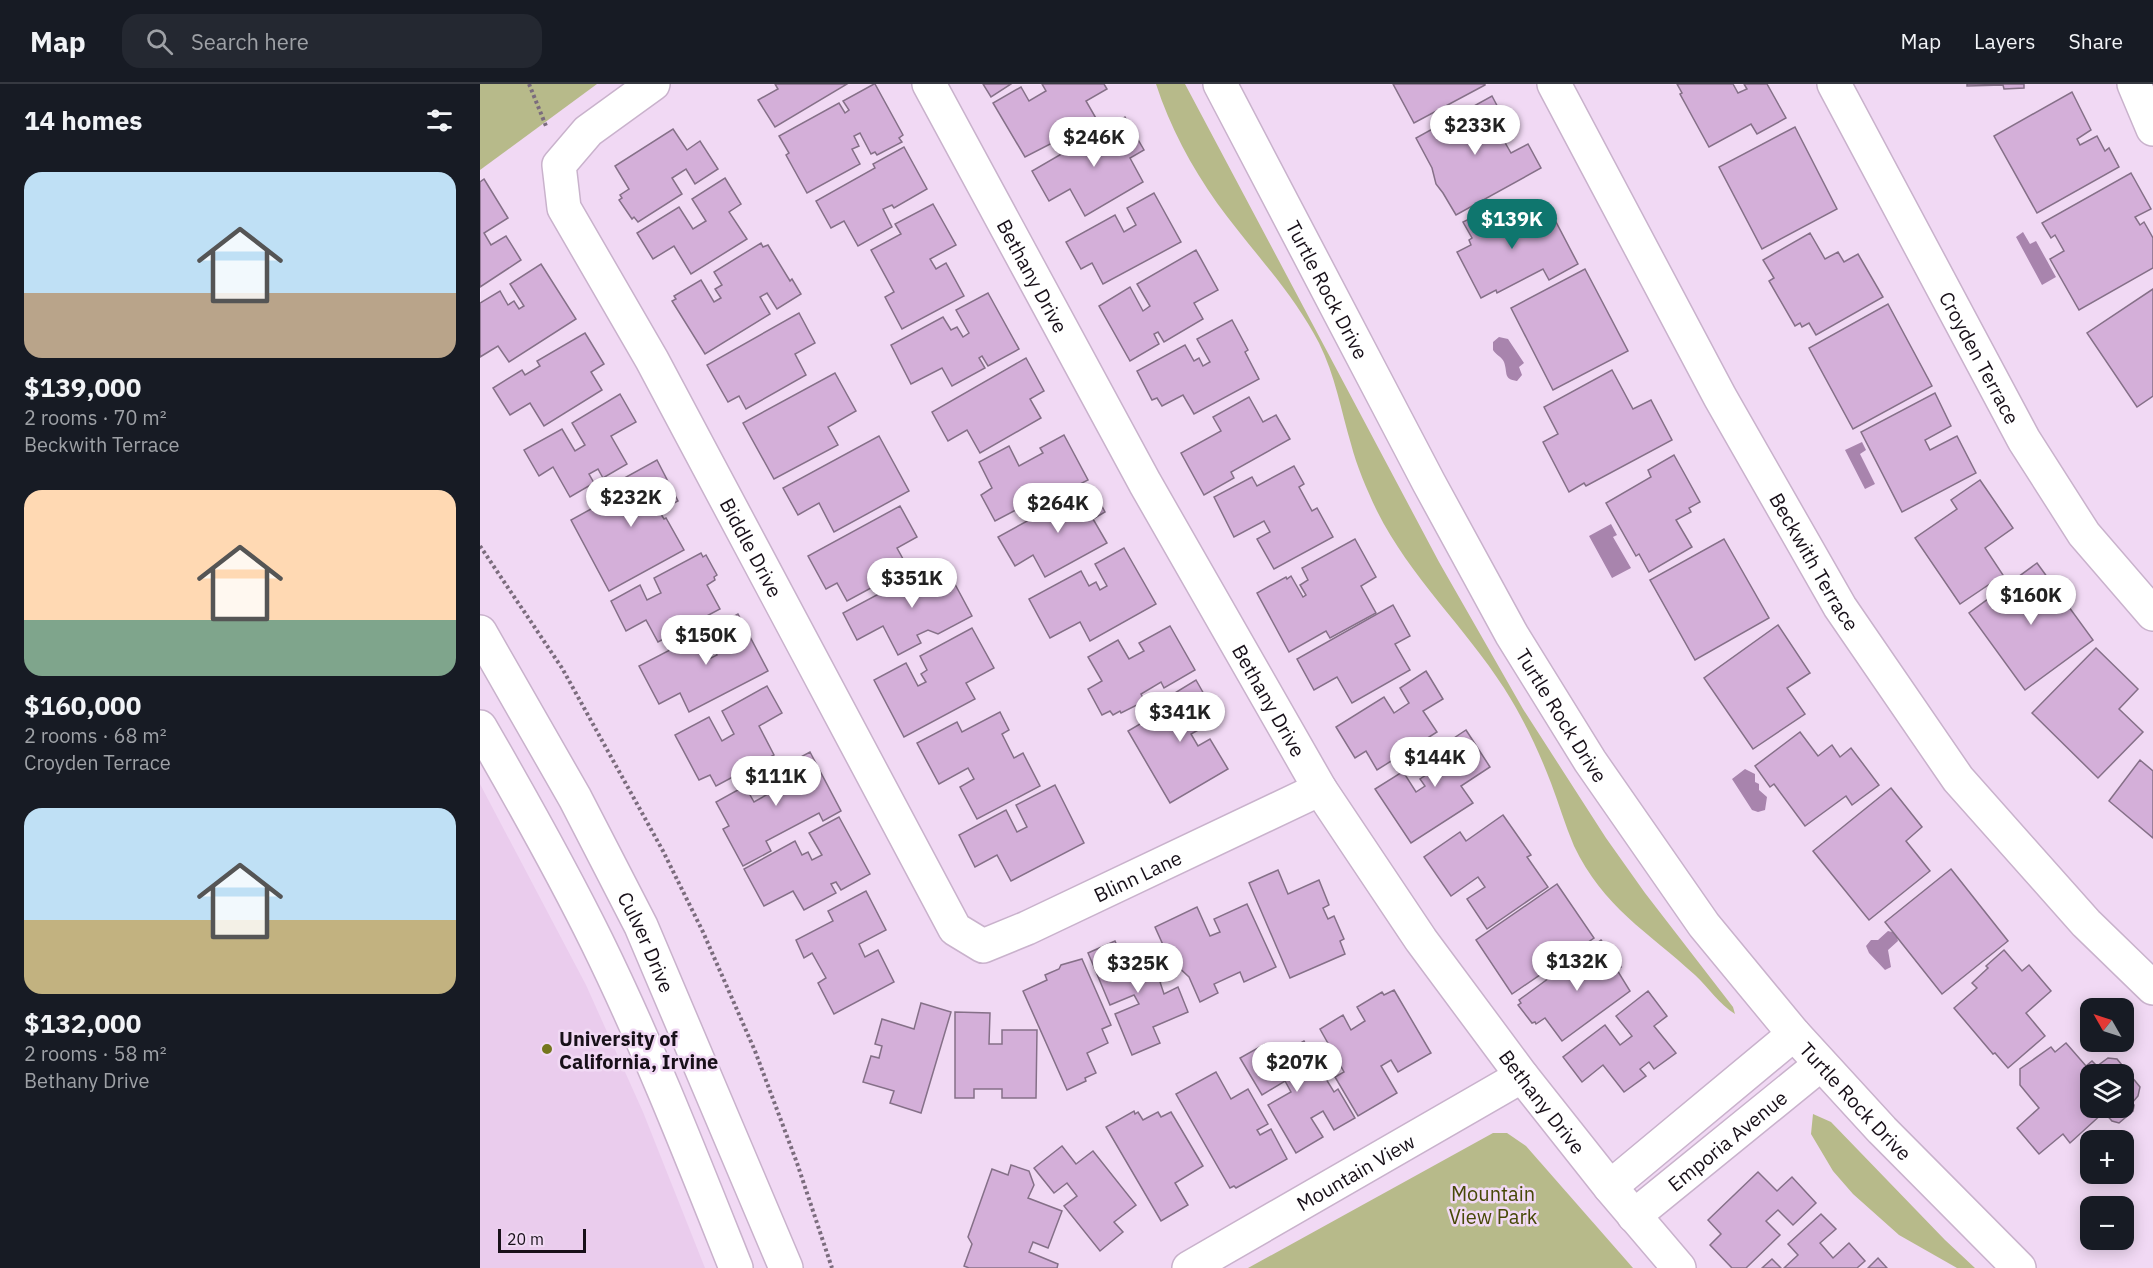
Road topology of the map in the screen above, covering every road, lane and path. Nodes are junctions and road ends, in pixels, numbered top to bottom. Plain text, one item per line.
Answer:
1 (529, 84) edge
2 (653, 84) edge
3 (929, 84) edge
4 (1220, 84) edge
5 (1554, 84) edge
6 (1834, 84) edge
7 (2134, 84) edge
8 (546, 126) dead end
9 (2153, 129) edge
10 (480, 546) edge
11 (2153, 614) edge
12 (480, 632) edge
13 (480, 727) edge
14 (1320, 789) junction
15 (956, 929) joint
16 (2153, 988) edge
17 (1794, 1034) junction
18 (1821, 1064) junction
19 (1522, 1076) junction
20 (1610, 1187) junction
21 (1634, 1216) junction
22 (736, 1268) edge
23 (786, 1268) edge
24 (832, 1268) edge
25 (1189, 1268) edge
26 (1679, 1268) edge
27 (2019, 1268) edge

1 - 8 path
2 - 15 street, Biddle Drive
3 - 14 street, Bethany Drive
4 - 17 street, Turtle Rock Drive
5 - 16 street, Beckwith Terrace
6 - 11 street, Croyden Terrace
7 - 9 street
10 - 24 path
12 - 23 street, Culver Drive
13 - 22 street
14 - 15 street, Blinn Lane
14 - 19 street, Bethany Drive
17 - 18 street, Turtle Rock Drive
17 - 20 street, Emporia Avenue
18 - 21 street, Emporia Avenue
18 - 27 street, Turtle Rock Drive
19 - 20 street, Bethany Drive
19 - 25 street, Mountain View
20 - 21 street, Bethany Drive
21 - 26 street, Bethany Drive

